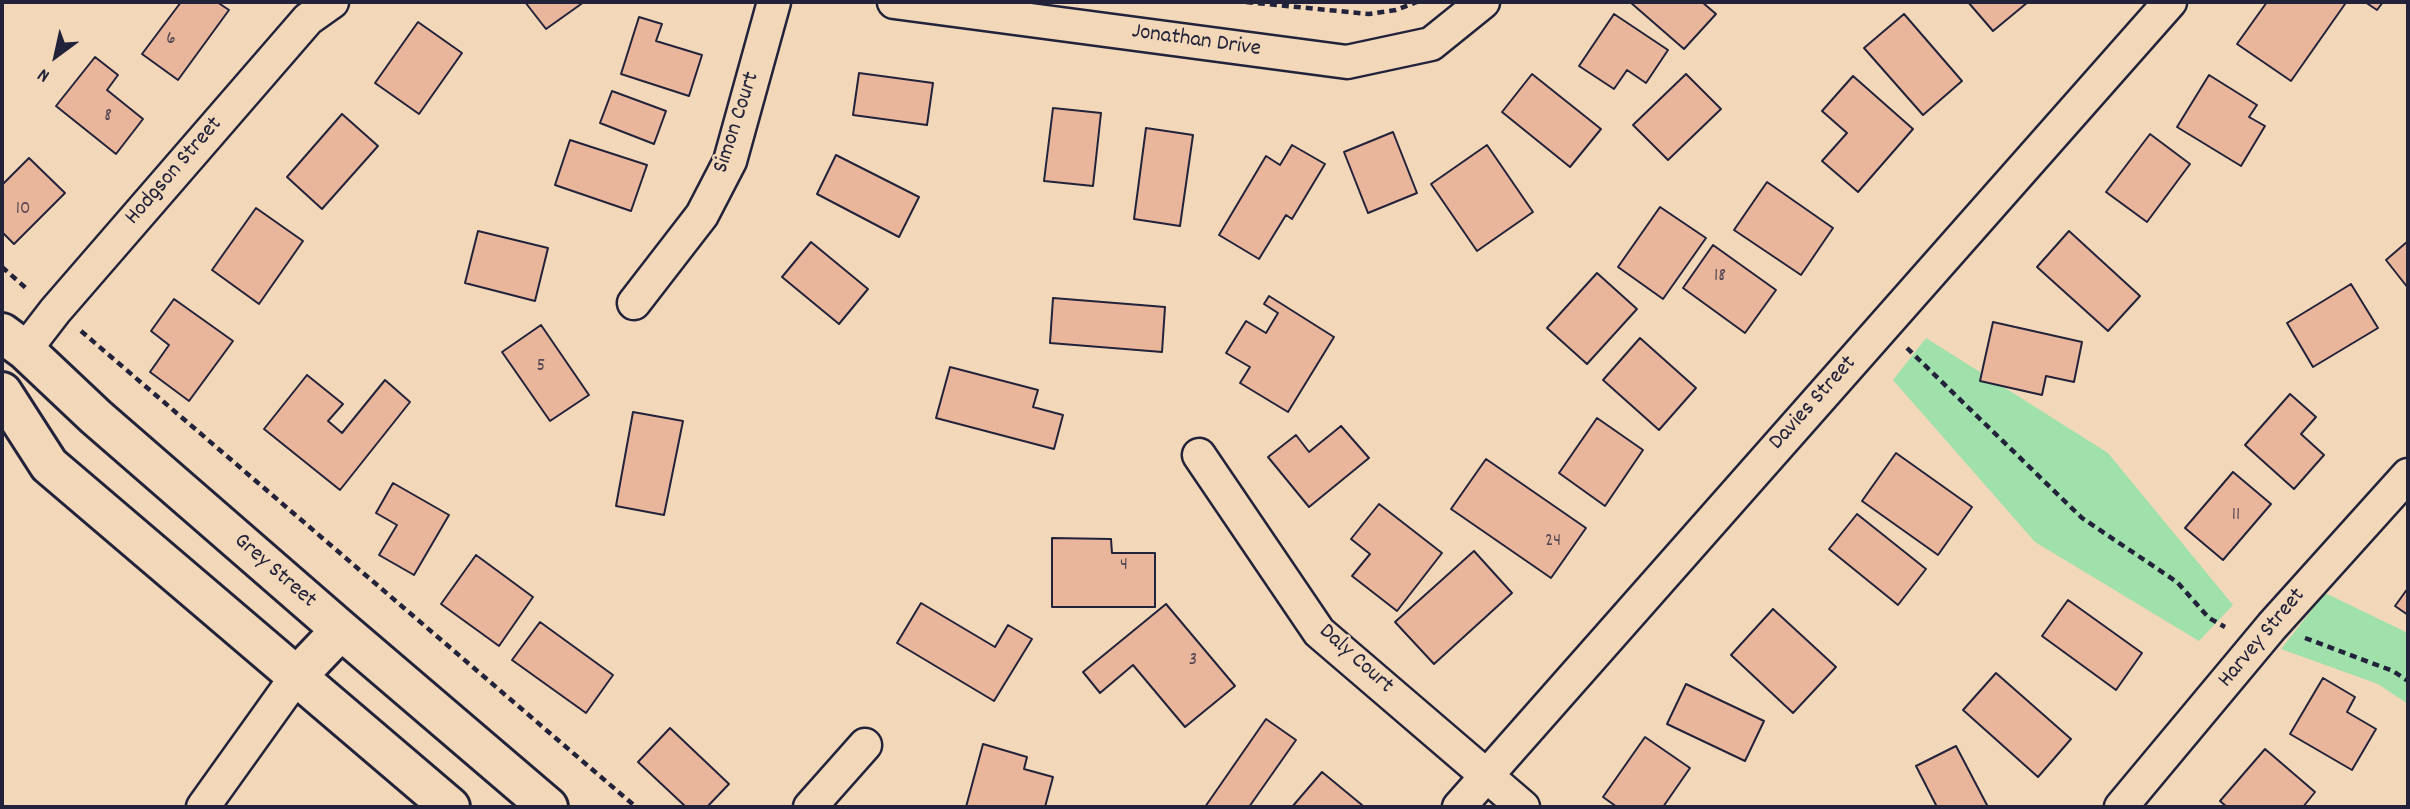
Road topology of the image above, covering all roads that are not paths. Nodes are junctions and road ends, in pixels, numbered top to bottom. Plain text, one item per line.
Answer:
1 (332, 2) edge
2 (774, 2) edge
3 (894, 2) edge
4 (1483, 2) edge
5 (2170, 2) edge
6 (634, 303) dead end
7 (9, 353) edge
8 (2, 392) edge
9 (1199, 455) dead end
10 (2408, 475) edge
11 (341, 630) junction
12 (296, 677) junction
13 (865, 745) dead end
14 (1486, 775) junction
15 (203, 807) edge
16 (450, 807) edge
17 (548, 807) edge
18 (810, 807) edge
19 (1459, 807) edge
20 (1524, 807) edge
21 (2121, 807) edge

1 - 7 street, Hodgson Street
2 - 6 street, Simon Court
3 - 4 street, Jonathan Drive
5 - 14 street, Davies Street
7 - 11 street, Grey Street
8 - 12 street
9 - 14 street, Daly Court
10 - 21 street, Harvey Street
11 - 12 street
11 - 17 street, Grey Street
12 - 15 street
12 - 16 street
13 - 18 street
14 - 19 street, Davies Street
14 - 20 street, Daly Court

